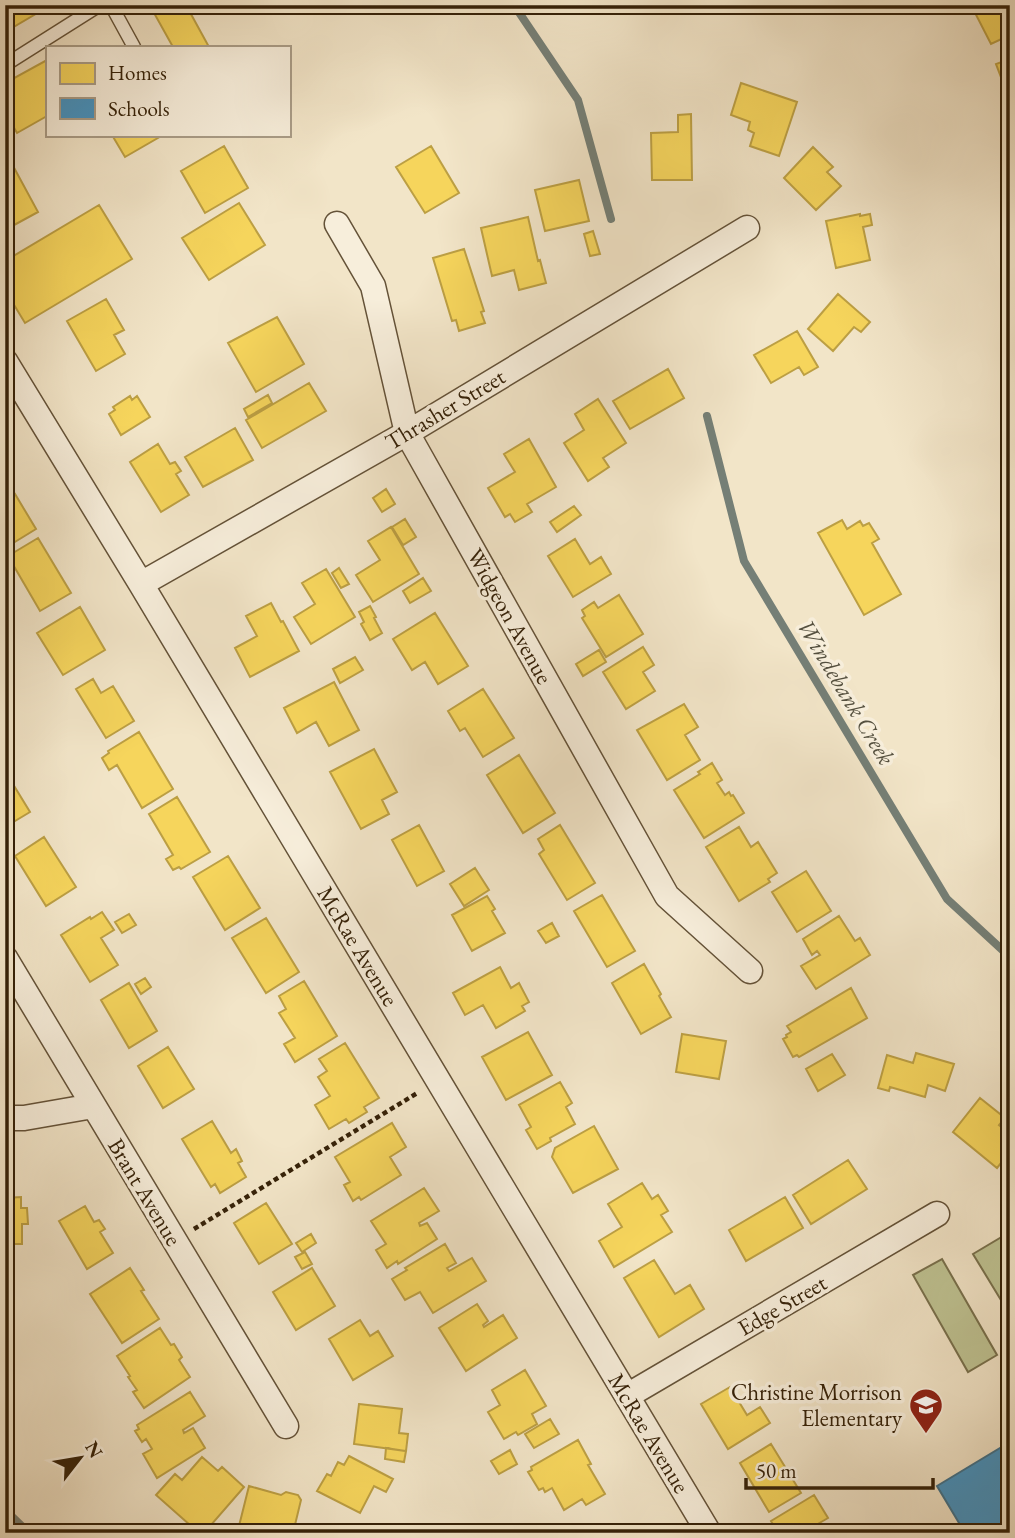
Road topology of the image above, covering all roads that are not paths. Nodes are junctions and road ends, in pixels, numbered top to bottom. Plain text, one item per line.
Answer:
1 (100, 5) edge
2 (111, 5) edge
3 (133, 46) edge
4 (5, 65) edge
5 (337, 224) dead end
6 (747, 228) dead end
7 (5, 361) edge
8 (407, 433) junction
9 (141, 584) junction
10 (5, 958) edge
11 (750, 971) dead end
12 (93, 1106) junction
13 (5, 1118) edge
14 (937, 1214) dead end
15 (627, 1396) junction
16 (286, 1426) dead end
17 (709, 1533) edge

1 - 4 lane
2 - 3 lane
5 - 8 street, Widgeon Avenue
6 - 8 street, Thrasher Street
7 - 9 street, McRae Avenue
8 - 9 street, Thrasher Street
8 - 11 street, Widgeon Avenue
9 - 15 street, McRae Avenue
10 - 12 street, Brant Avenue
12 - 13 street
12 - 16 street, Brant Avenue
14 - 15 street, Edge Street
15 - 17 street, McRae Avenue

